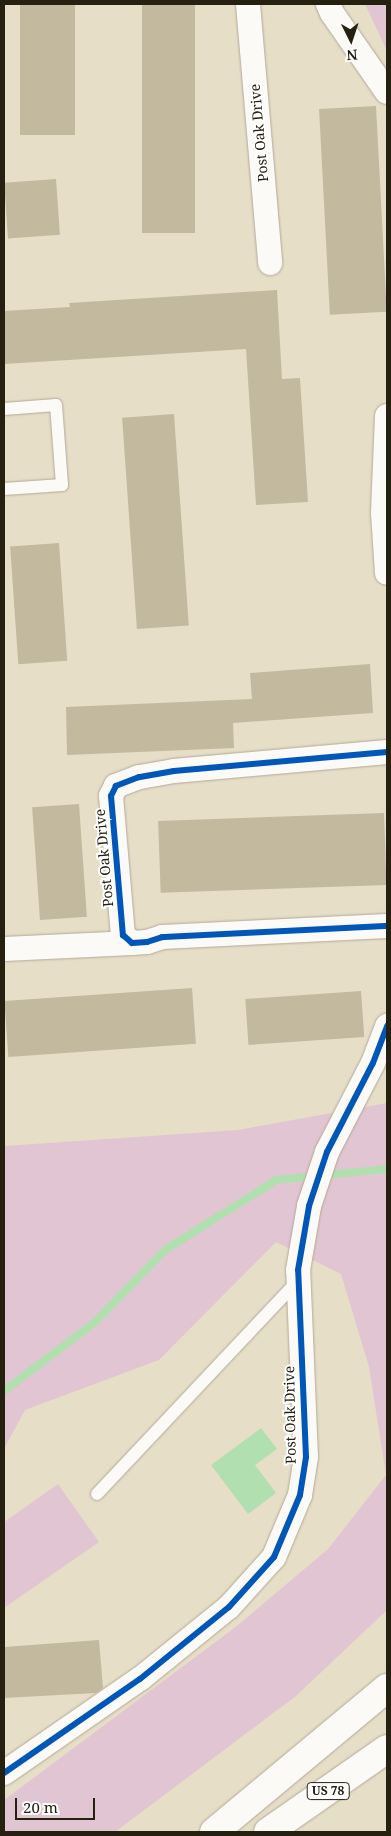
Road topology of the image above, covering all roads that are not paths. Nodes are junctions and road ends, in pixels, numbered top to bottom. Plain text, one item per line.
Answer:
1 (248, 4) edge
2 (328, 4) edge
3 (387, 92) edge
4 (270, 263) dead end
5 (4, 409) edge
6 (387, 416) edge
7 (4, 489) edge
8 (387, 573) edge
9 (387, 752) edge
10 (387, 926) edge
11 (132, 943) junction
12 (4, 949) edge
13 (387, 1026) edge
14 (299, 1280) junction
15 (97, 1494) dead end
16 (387, 1688) edge
17 (387, 1749) edge
18 (4, 1773) edge
19 (214, 1832) edge
20 (268, 1832) edge

1 - 4 street, Post Oak Drive
2 - 3 street
5 - 7 lane
6 - 8 street
9 - 11 street, Post Oak Drive
10 - 11 street
11 - 12 street
13 - 14 street, Post Oak Drive
14 - 15 lane
14 - 18 street, Post Oak Drive
16 - 19 highway
17 - 20 highway, US 78

